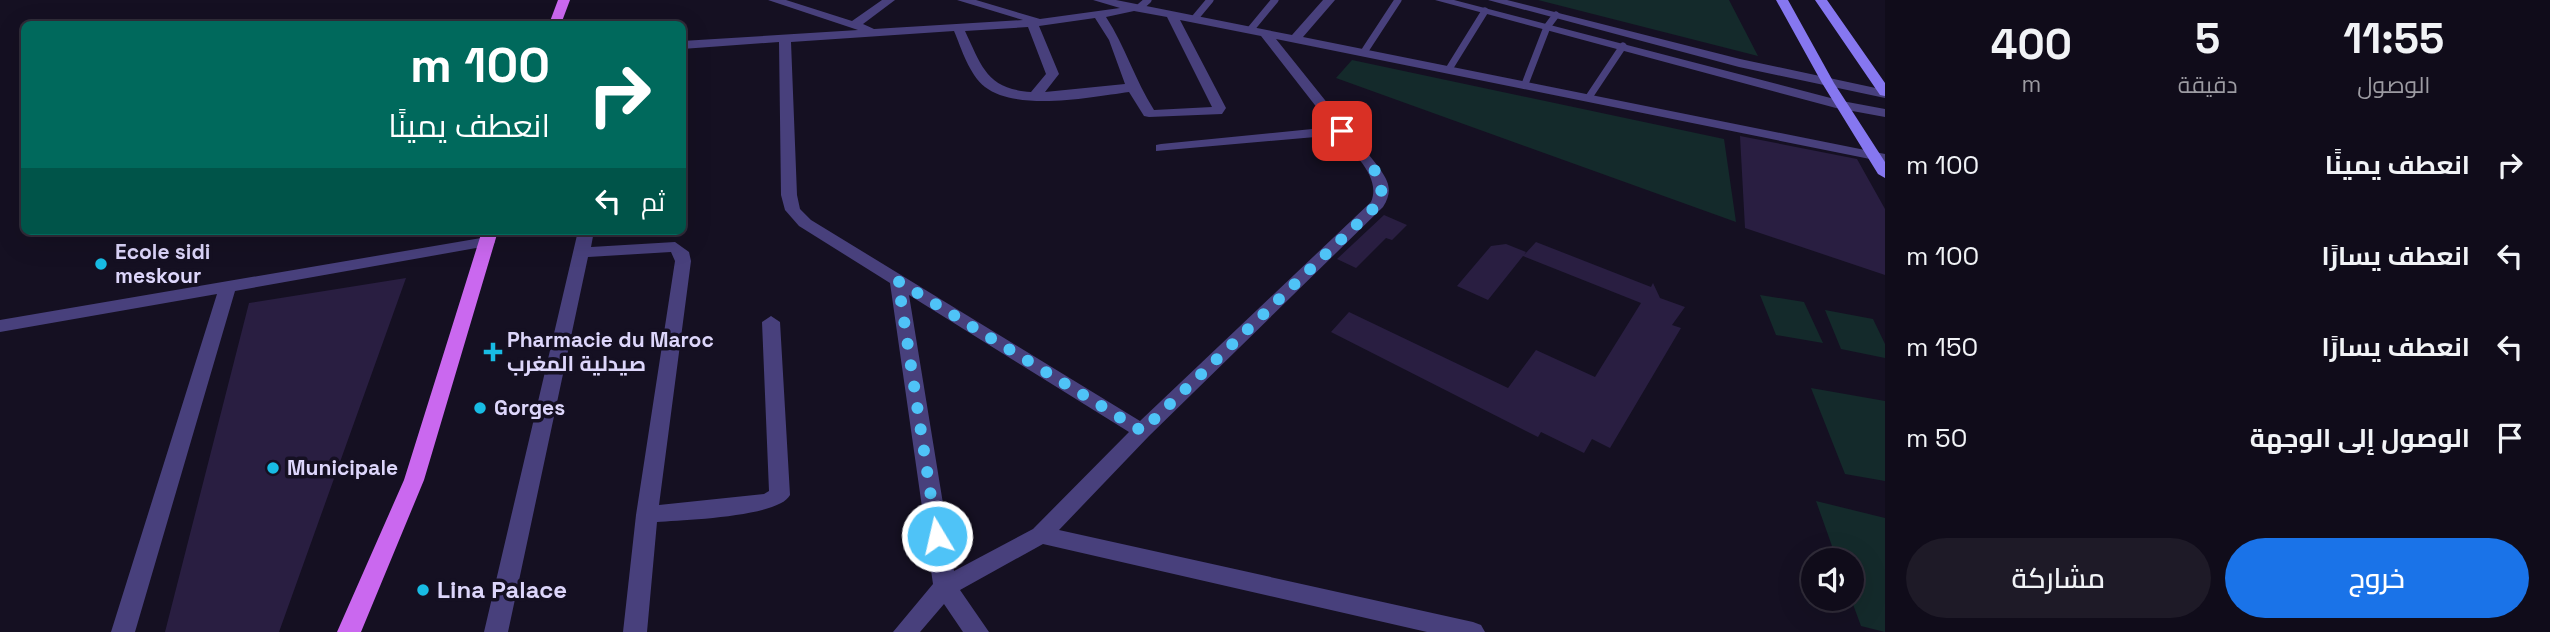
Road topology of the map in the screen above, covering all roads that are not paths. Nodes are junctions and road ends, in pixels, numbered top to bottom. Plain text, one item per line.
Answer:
1 (564, 0) edge
2 (774, 0) edge
3 (889, 0) edge
4 (962, 0) edge
5 (1099, 0) edge
6 (1210, 0) edge
7 (1275, 0) edge
8 (1329, 0) edge
9 (1398, 0) edge
10 (1441, 0) edge
11 (1494, 0) edge
12 (1782, 0) edge
13 (1821, 0) edge
14 (1144, 4) edge
15 (1485, 11) junction
16 (1171, 14) junction
17 (1099, 15) junction
18 (1556, 15) junction
19 (1195, 18) junction
20 (556, 21) edge
21 (1038, 22) junction
22 (854, 25) junction
23 (1547, 27) junction
24 (958, 28) junction
25 (1258, 31) junction
26 (879, 33) junction
27 (785, 39) junction
28 (1296, 39) junction
29 (686, 45) edge
30 (1623, 46) junction
31 (1364, 52) junction
32 (1449, 69) junction
33 (1828, 83) junction
34 (1525, 84) junction
35 (1133, 88) junction
36 (1885, 93) edge
37 (1035, 96) junction
38 (1589, 97) junction
39 (1841, 105) junction
40 (1885, 113) edge
41 (1342, 131) junction
42 (1161, 148) dead end
43 (1880, 157) edge
44 (1885, 174) edge
45 (585, 235) edge
46 (489, 237) edge
47 (582, 252) junction
48 (898, 281) junction
49 (228, 286) junction
50 (771, 322) dead end
51 (0, 326) edge
52 (1142, 431) junction
53 (647, 515) junction
54 (1041, 535) junction
55 (945, 587) junction
56 (123, 632) edge
57 (349, 632) edge
58 (496, 632) edge
59 (635, 632) edge
60 (905, 632) edge
61 (977, 632) edge
62 (1473, 632) edge

1 - 20 main road
2 - 22 street
3 - 22 street
4 - 21 street
5 - 14 street
6 - 19 lane
7 - 25 lane
8 - 28 street
9 - 31 lane
10 - 15 street
11 - 18 street
12 - 33 street
13 - 36 street
14 - 16 street
14 - 17 street
15 - 23 street
15 - 32 lane
16 - 19 street
16 - 35 street
17 - 21 street
17 - 35 street
18 - 23 lane
18 - 33 street
19 - 25 street
21 - 24 street
21 - 37 street
22 - 26 street
23 - 30 street
23 - 34 lane
24 - 26 street
24 - 37 street
25 - 28 street
25 - 41 street
26 - 27 street
27 - 29 street
27 - 48 street
28 - 31 street
30 - 38 lane
30 - 39 street
31 - 32 street
32 - 34 street
33 - 36 street
33 - 39 street
34 - 38 street
35 - 37 street
38 - 43 street
39 - 40 street
39 - 43 street
41 - 42 street
41 - 52 street
43 - 44 street
45 - 47 street
46 - 49 street
46 - 57 main road
47 - 53 street
47 - 58 street
48 - 52 street
48 - 55 street
49 - 51 street
49 - 56 street
50 - 53 street
52 - 54 street
53 - 59 street
54 - 55 street
54 - 62 street
55 - 60 street
55 - 61 street

